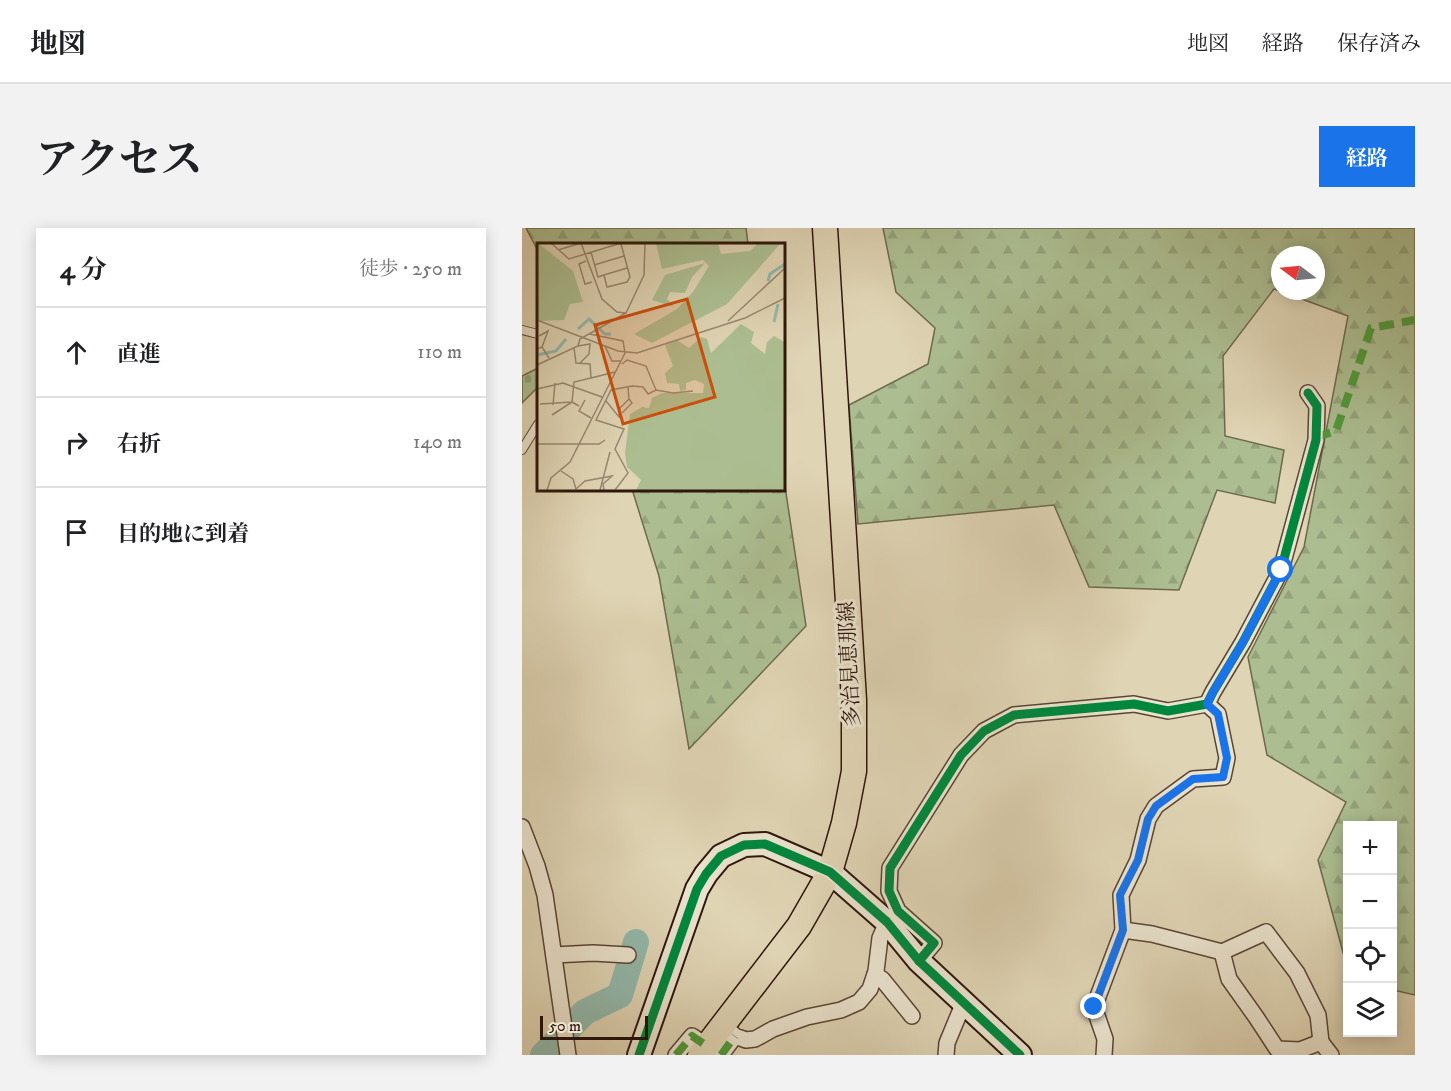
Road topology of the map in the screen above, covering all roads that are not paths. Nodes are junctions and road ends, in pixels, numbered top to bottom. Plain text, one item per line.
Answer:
1 (825, 228) edge
2 (522, 330) edge
3 (537, 334) edge
4 (1308, 393) dead end
5 (537, 426) edge
6 (522, 450) edge
7 (1207, 704) junction
8 (522, 827) edge
9 (830, 872) junction
10 (887, 922) junction
11 (1123, 930) junction
12 (1222, 952) junction
13 (554, 955) junction
14 (628, 955) dead end
15 (919, 961) junction
16 (874, 975) junction
17 (964, 1002) junction
18 (912, 1016) dead end
19 (729, 1031) junction
20 (1321, 1042) junction
21 (709, 1052) edge
22 (568, 1055) edge
23 (639, 1055) edge
24 (676, 1055) edge
25 (946, 1055) edge
26 (1020, 1055) edge
27 (1104, 1055) edge
28 (1331, 1055) edge

1 - 9 main road, 多治見恵那線
2 - 3 lane
4 - 7 street
5 - 6 lane
7 - 11 street
7 - 15 street
8 - 13 street
9 - 10 street
9 - 19 main road, 多治見恵那線
9 - 23 street
10 - 15 street
10 - 16 street
11 - 12 street
11 - 27 street
12 - 20 street
12 - 20 street
13 - 14 street
13 - 22 street
15 - 17 street
16 - 18 street
16 - 19 street
17 - 25 street
17 - 26 street
19 - 21 main road, 多治見恵那線
20 - 28 street
21 - 24 street

